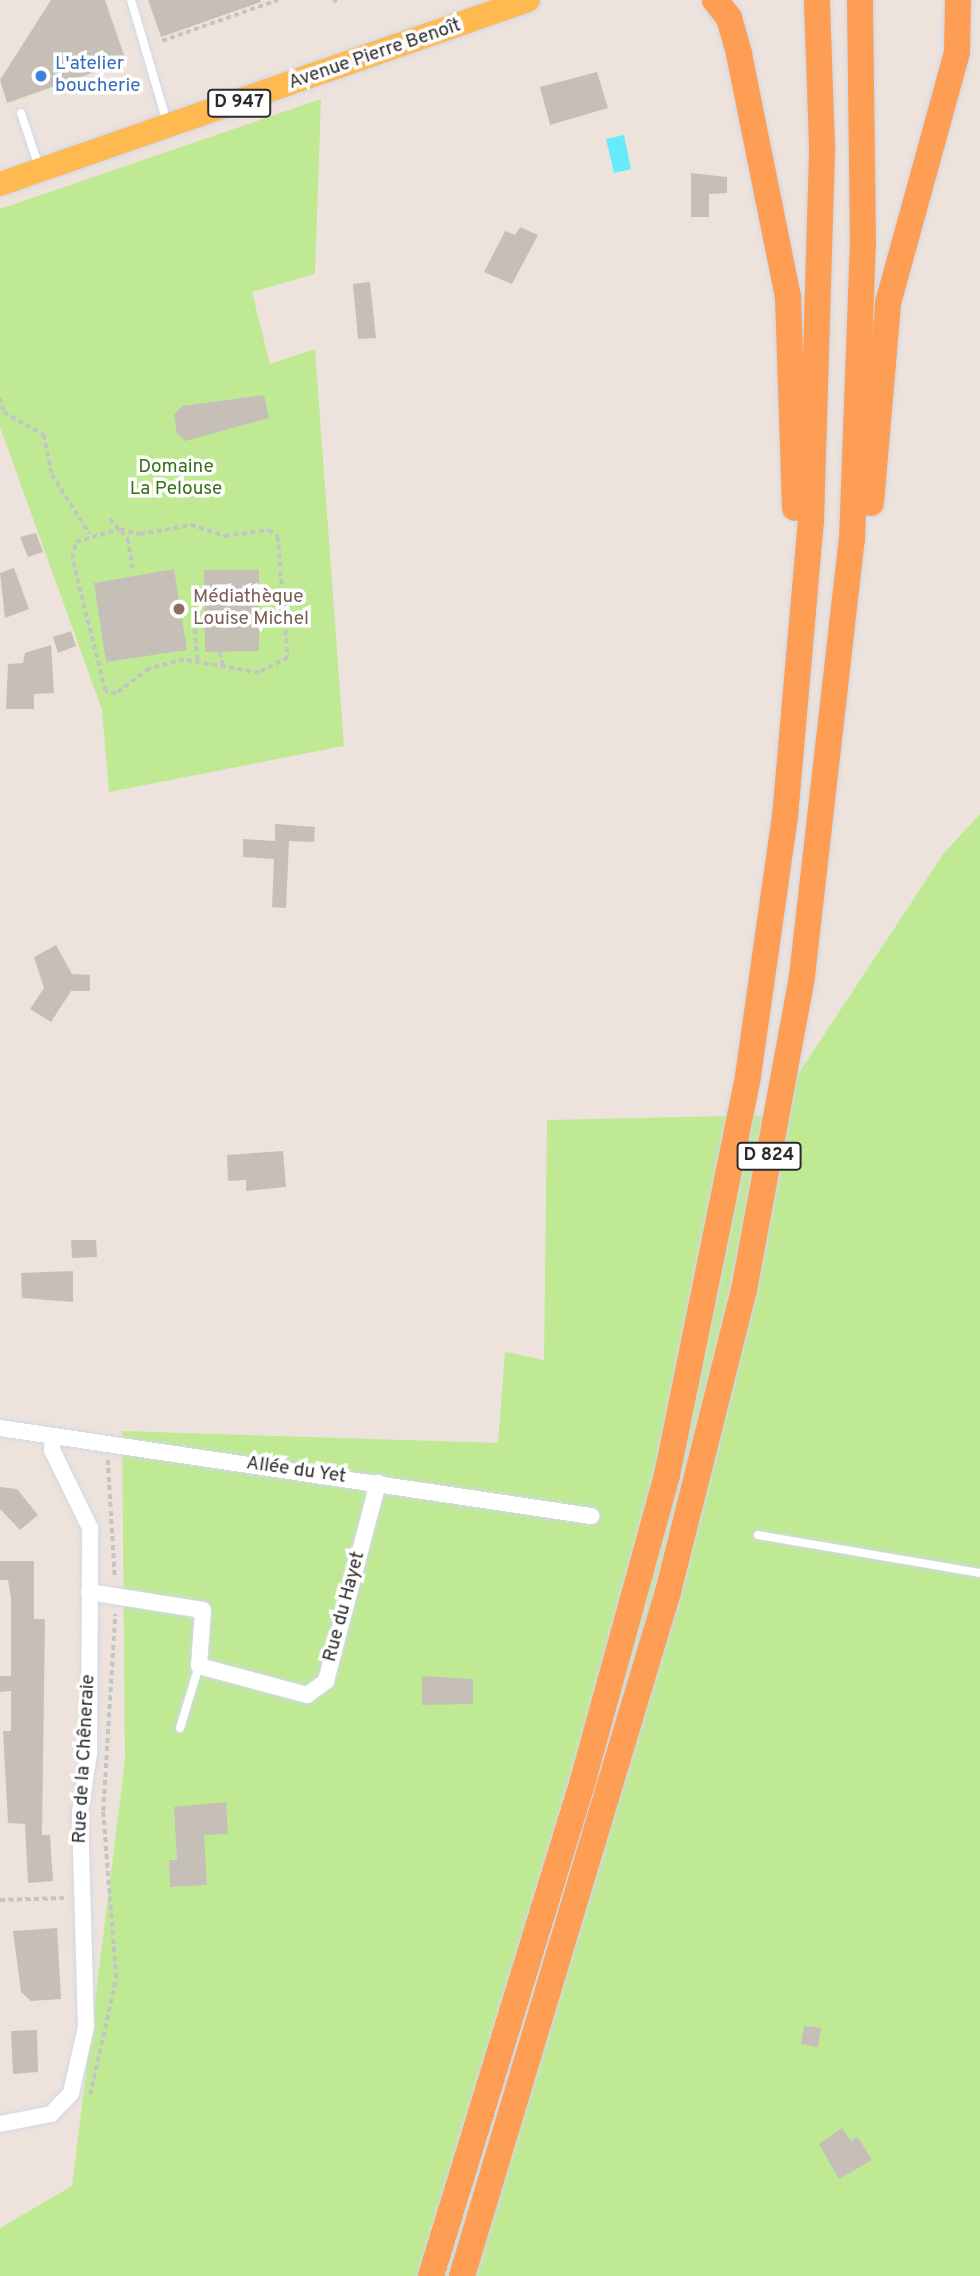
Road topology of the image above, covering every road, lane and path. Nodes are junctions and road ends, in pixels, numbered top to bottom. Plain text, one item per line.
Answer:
1 (131, 0) edge
2 (278, 0) edge
3 (540, 0) edge
4 (715, 0) edge
5 (817, 0) edge
6 (860, 0) edge
7 (958, 0) edge
8 (267, 2) edge
9 (519, 4) edge
10 (162, 41) dead end
11 (21, 113) dead end
12 (169, 128) junction
13 (40, 171) junction
14 (0, 184) edge
15 (0, 398) edge
16 (110, 519) dead end
17 (120, 529) junction
18 (90, 534) junction
19 (133, 569) dead end
20 (194, 621) dead end
21 (220, 652) dead end
22 (198, 661) junction
23 (799, 661) junction
24 (223, 666) junction
25 (830, 768) junction
26 (0, 1428) edge
27 (53, 1436) junction
28 (92, 1442) junction
29 (378, 1483) junction
30 (591, 1517) dead end
31 (758, 1535) dead end
32 (980, 1573) edge
33 (89, 1592) junction
34 (115, 1595) junction
35 (199, 1666) junction
36 (180, 1728) dead end
37 (82, 1896) junction
38 (0, 1900) edge
39 (84, 2104) dead end
40 (0, 2124) edge
41 (431, 2276) edge
42 (462, 2276) edge

1 - 12 lane
2 - 8 path
3 - 9 main road, Avenue Pierre Benoît / D 947
4 - 23 highway
5 - 23 highway, D 824
6 - 25 highway, D 824
7 - 25 highway
8 - 10 path
9 - 12 main road, Avenue Pierre Benoît / D 947
11 - 13 lane
12 - 13 main road, Avenue Pierre Benoît / D 947
13 - 14 main road, Avenue Pierre Benoît / D 947
15 - 18 path
16 - 17 path
17 - 18 path
17 - 19 path
17 - 24 path
18 - 22 path
20 - 22 path
21 - 24 path
22 - 24 path
23 - 41 highway, D 824
25 - 42 highway, D 824
26 - 27 street, Allée du Yet
27 - 28 street, Allée du Yet
27 - 33 street, Rue de la Chêneraie
28 - 29 street, Allée du Yet
28 - 34 path
29 - 30 street, Allée du Yet
29 - 35 street, Rue du Hayet
31 - 32 lane
33 - 34 street
33 - 37 street, Rue de la Chêneraie
34 - 35 street
34 - 39 path
35 - 36 lane
37 - 38 path
37 - 40 street, Rue de la Chêneraie

